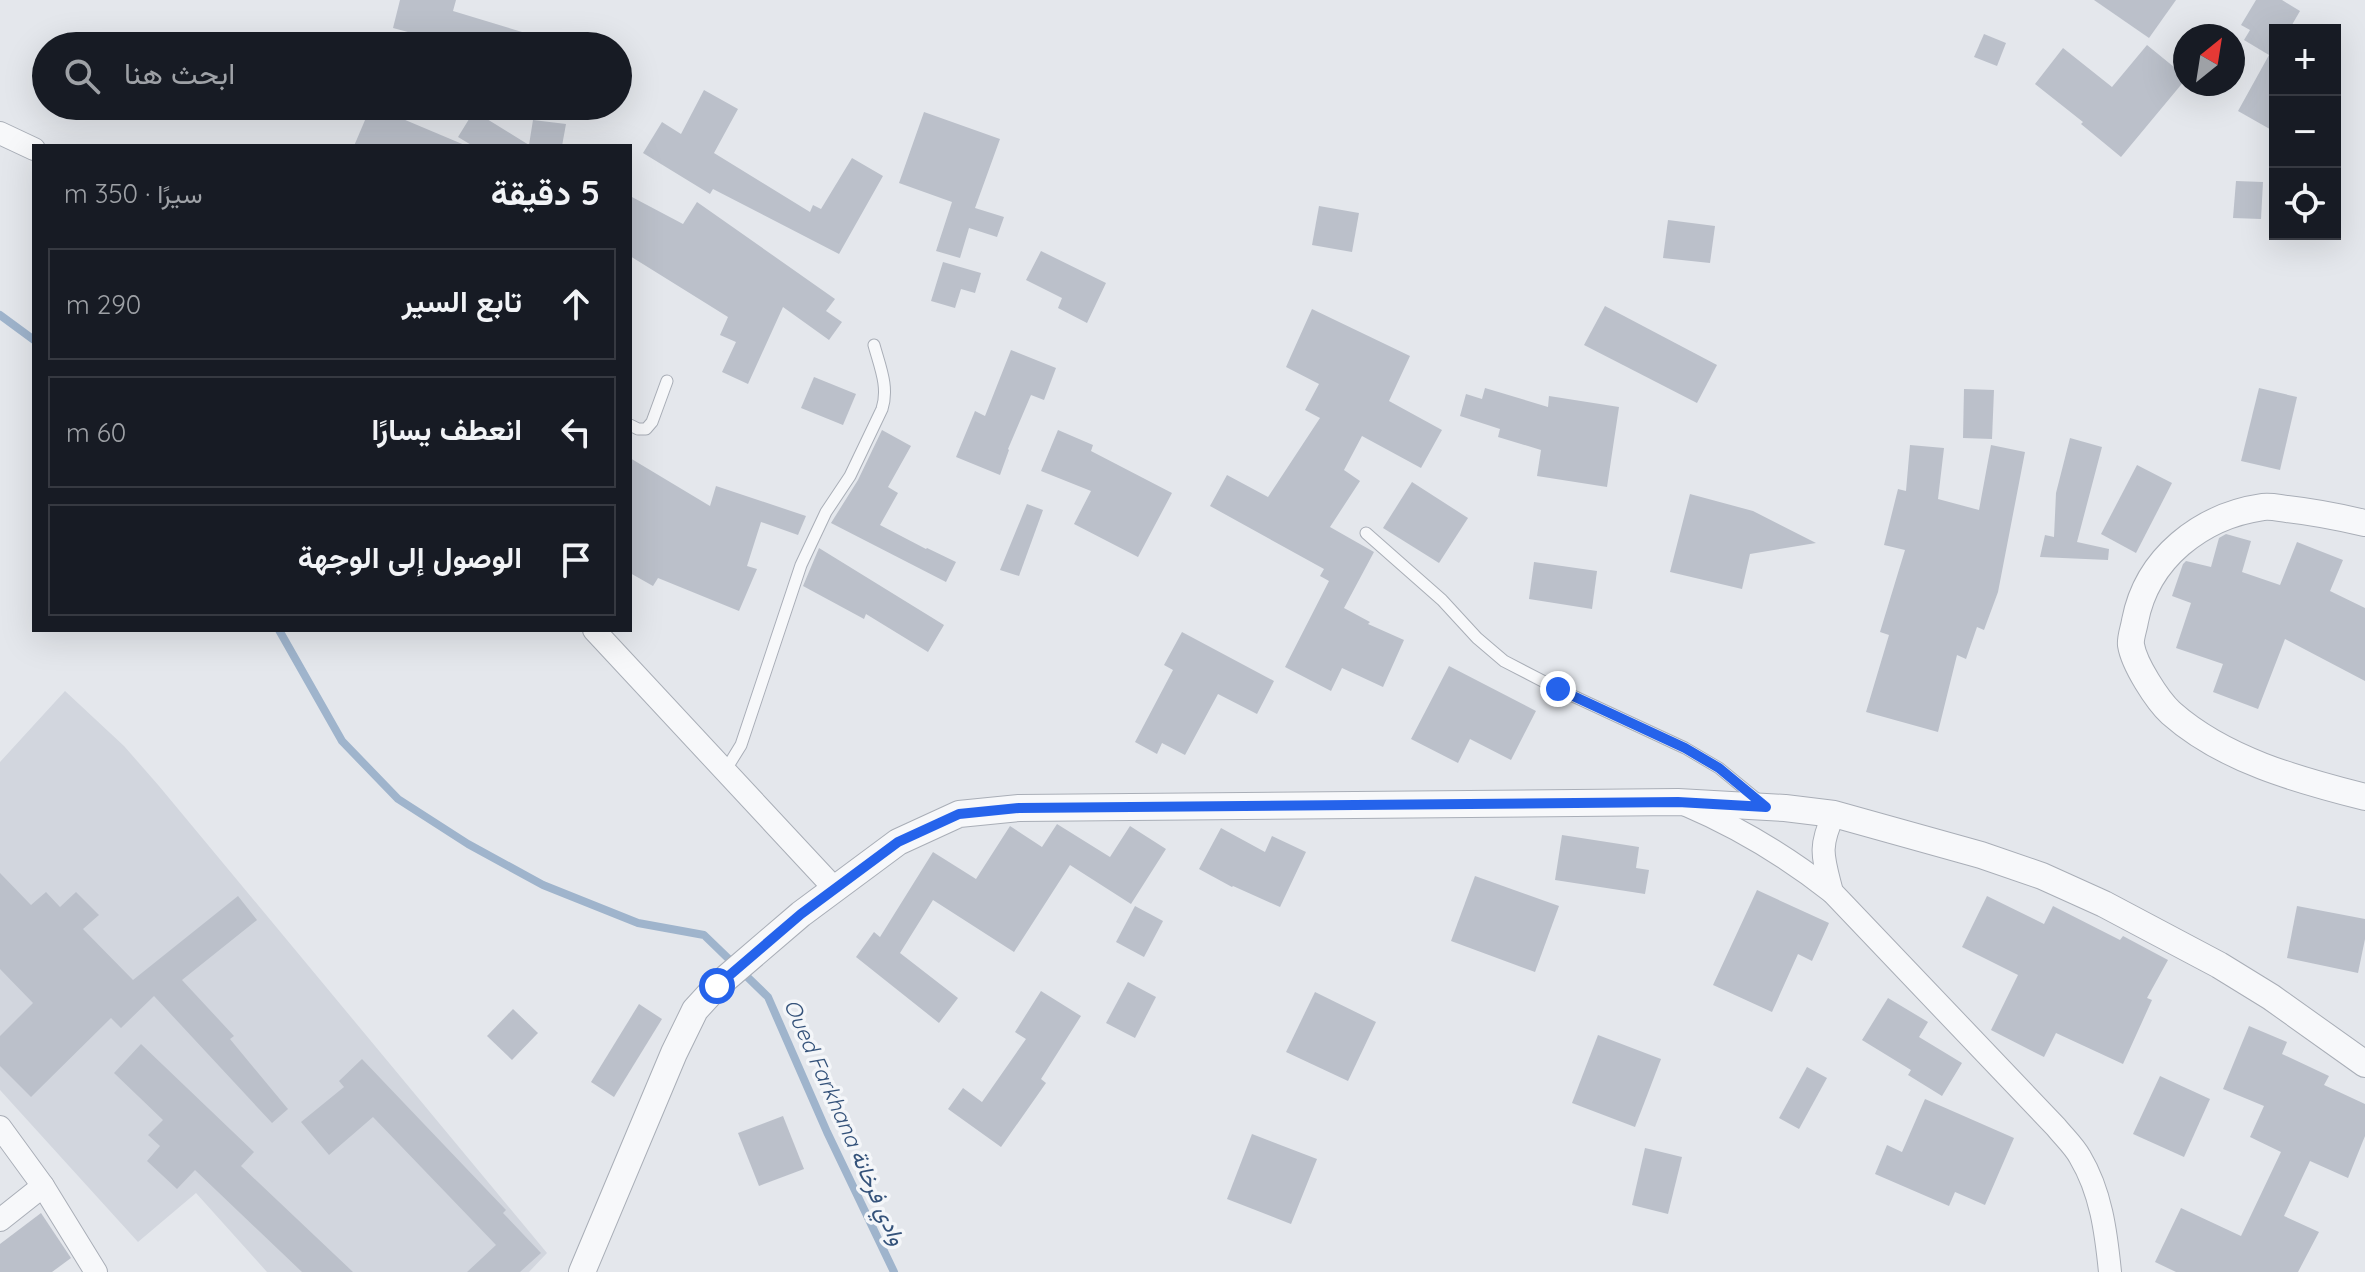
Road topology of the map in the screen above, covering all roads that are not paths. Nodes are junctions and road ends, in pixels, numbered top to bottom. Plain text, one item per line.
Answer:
1 (0, 133) edge
2 (32, 148) edge
3 (874, 345) dead end
4 (667, 381) dead end
5 (632, 426) edge
6 (2365, 523) edge
7 (1366, 533) dead end
8 (596, 632) edge
9 (725, 771) junction
10 (2365, 797) edge
11 (1678, 802) junction
12 (1766, 807) junction
13 (1834, 814) junction
14 (835, 889) junction
15 (1832, 892) junction
16 (2365, 1064) edge
17 (0, 1127) edge
18 (43, 1186) junction
19 (0, 1220) edge
20 (96, 1272) edge
21 (582, 1272) edge
22 (2110, 1272) edge

1 - 2 street
3 - 9 lane
4 - 5 lane
6 - 10 street
7 - 12 lane
8 - 9 street
9 - 14 street
11 - 12 street
11 - 14 street
11 - 15 street
12 - 13 street
13 - 15 street
13 - 16 street
14 - 21 street
15 - 22 street
17 - 18 street
18 - 19 street
18 - 20 street

